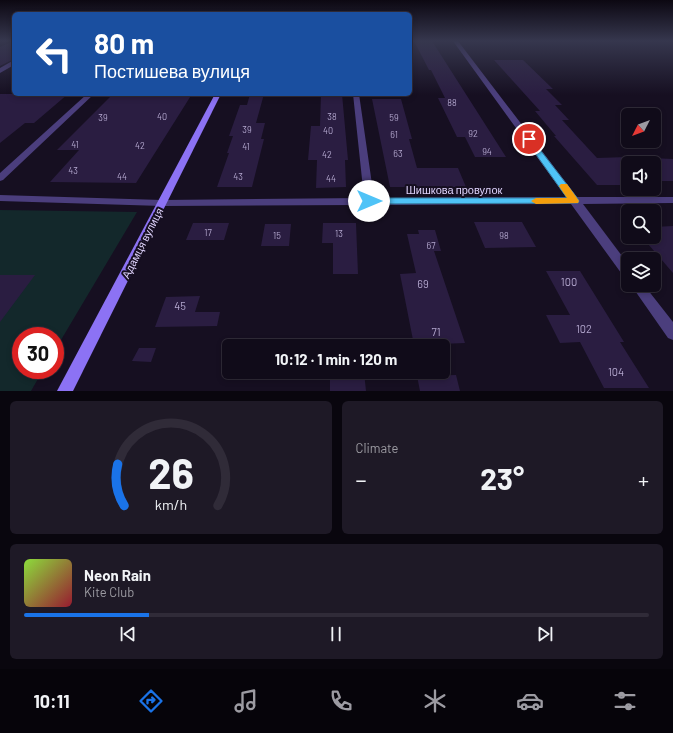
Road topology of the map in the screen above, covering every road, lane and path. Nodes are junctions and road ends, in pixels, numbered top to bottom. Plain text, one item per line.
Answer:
1 (469, 59) edge
2 (12, 63) edge
3 (0, 71) edge
4 (89, 96) edge
5 (217, 96) edge
6 (356, 96) edge
7 (0, 178) edge
8 (0, 198) edge
9 (673, 200) edge
10 (369, 201) junction
11 (574, 201) junction
12 (162, 203) junction
13 (621, 264) edge
14 (642, 292) edge
15 (673, 333) edge
16 (65, 391) edge

1 - 11 street
2 - 3 street
4 - 7 street
5 - 12 street, Адамця вулиця
6 - 10 street
8 - 12 street, Шишкова провулок
9 - 11 street, Шишкова провулок
10 - 11 street, Шишкова провулок
10 - 12 street, Шишкова провулок
11 - 13 street
12 - 16 street, Адамця вулиця
14 - 15 street

